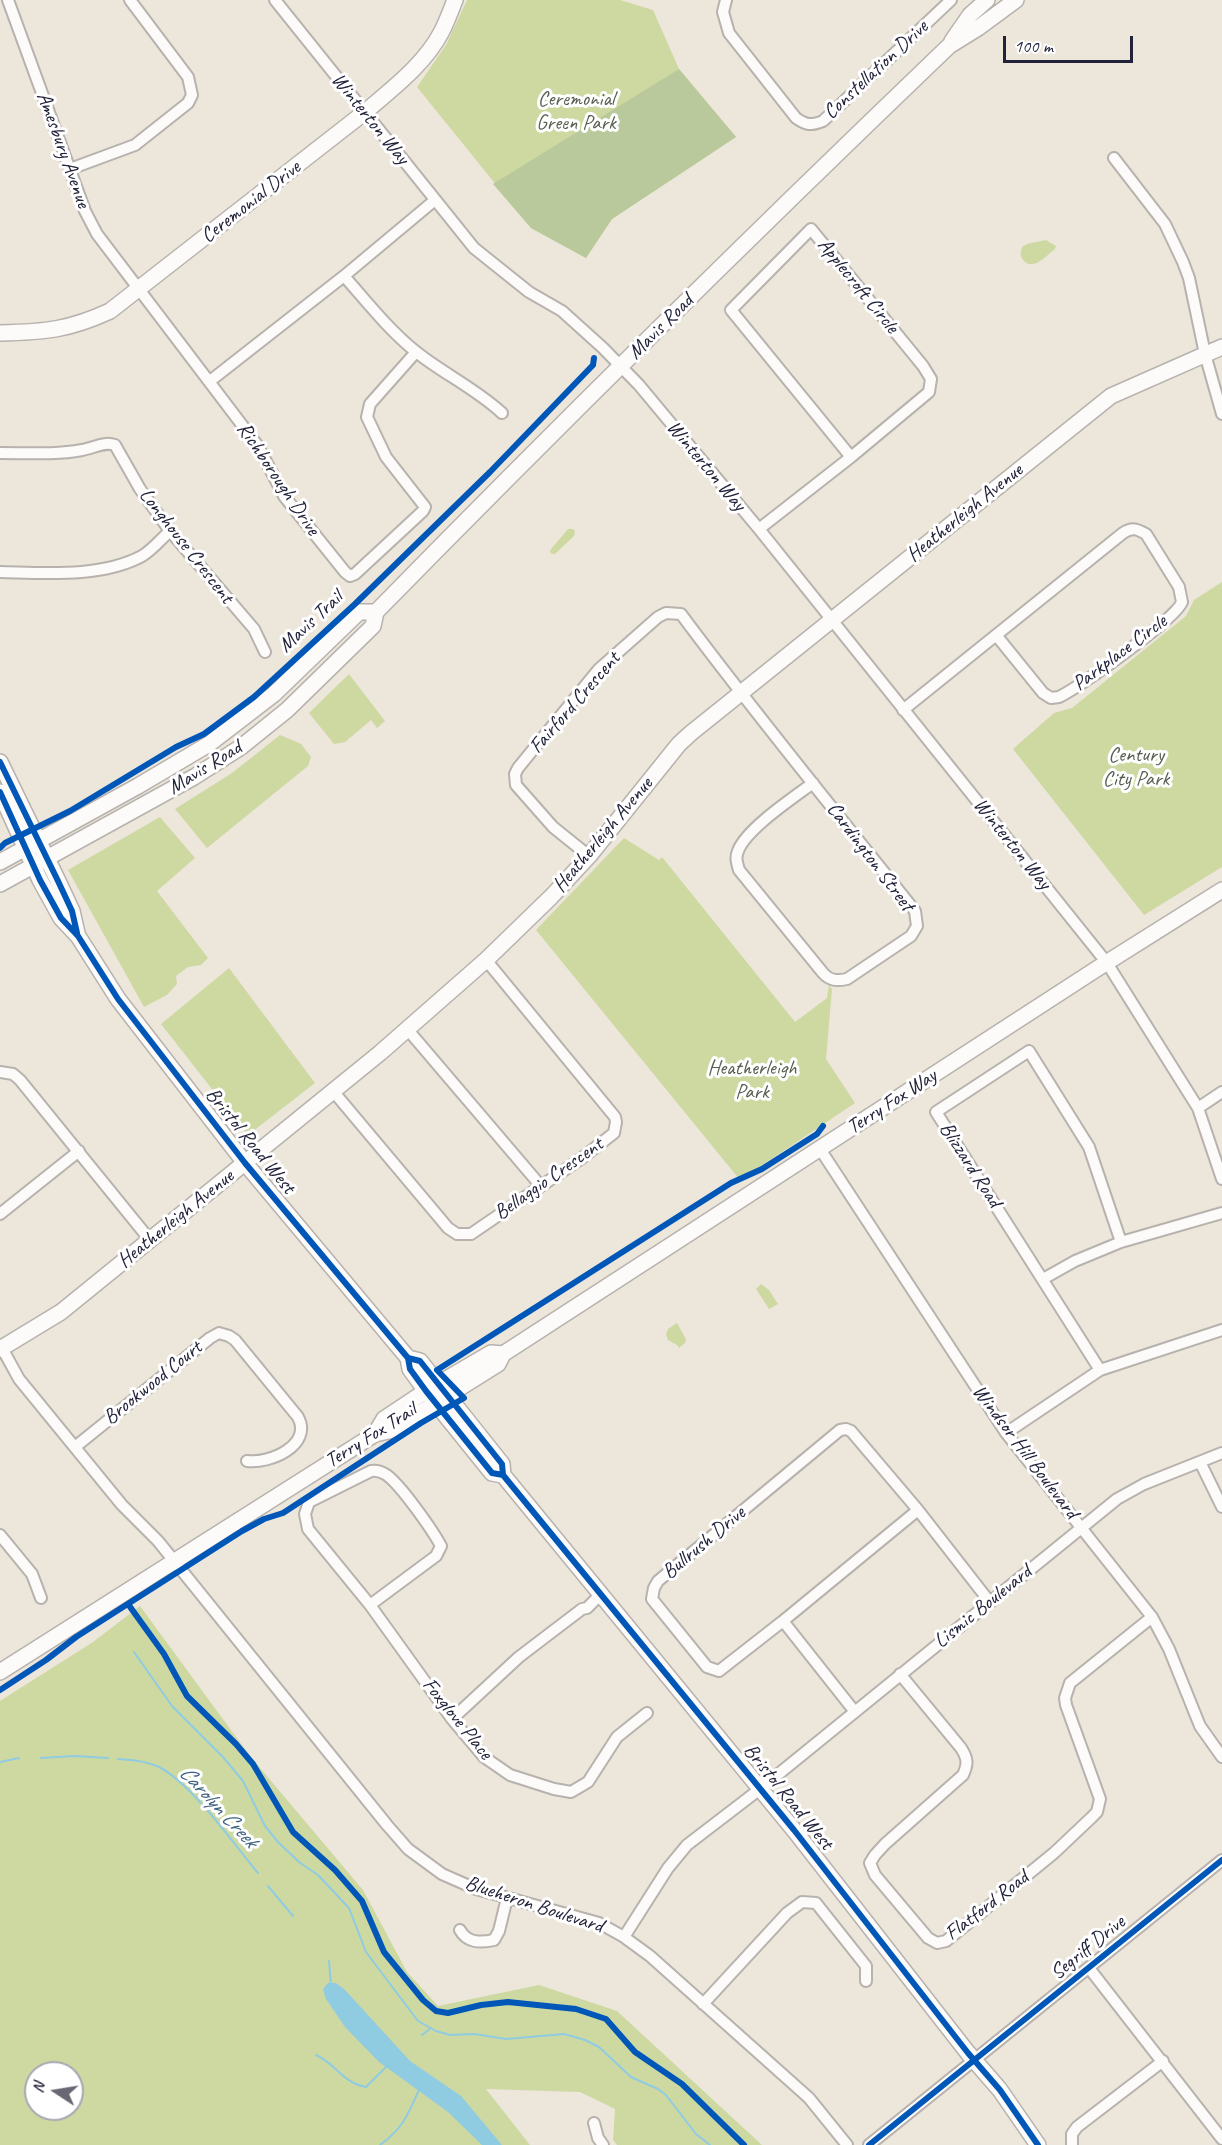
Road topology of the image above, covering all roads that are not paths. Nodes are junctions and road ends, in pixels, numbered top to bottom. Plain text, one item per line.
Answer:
1 (8, 0) edge
2 (130, 0) edge
3 (274, 0) edge
4 (455, 0) edge
5 (726, 0) edge
6 (951, 0) edge
7 (987, 0) edge
8 (1016, 0) edge
9 (949, 46) junction
10 (365, 112) junction
11 (1114, 159) dead end
12 (70, 169) junction
13 (435, 200) junction
14 (344, 276) junction
15 (139, 290) junction
16 (0, 333) edge
17 (1222, 347) edge
18 (416, 352) junction
19 (1205, 354) junction
20 (621, 367) junction
21 (210, 381) junction
22 (502, 413) dead end
23 (1222, 414) edge
24 (0, 453) edge
25 (851, 457) junction
26 (759, 529) junction
27 (170, 531) junction
28 (0, 572) edge
29 (376, 612) junction
30 (831, 620) junction
31 (996, 635) junction
32 (265, 652) dead end
33 (740, 694) junction
34 (903, 710) junction
35 (0, 762) edge
36 (813, 783) junction
37 (0, 792) edge
38 (32, 844) junction
39 (589, 856) junction
40 (0, 862) edge
41 (40, 862) junction
42 (0, 884) edge
43 (1222, 890) edge
44 (486, 960) junction
45 (1107, 963) junction
46 (408, 1030) junction
47 (0, 1072) edge
48 (333, 1091) junction
49 (1222, 1092) edge
50 (1198, 1108) junction
51 (820, 1149) junction
52 (79, 1151) junction
53 (245, 1163) junction
54 (1222, 1179) edge
55 (540, 1185) junction
56 (1222, 1212) edge
57 (0, 1214) edge
58 (150, 1240) junction
59 (1121, 1242) junction
60 (1043, 1279) junction
61 (1222, 1330) edge
62 (1, 1349) edge
63 (1100, 1370) junction
64 (437, 1394) junction
65 (1006, 1433) junction
66 (75, 1447) junction
67 (1222, 1453) edge
68 (247, 1461) dead end
69 (1200, 1461) junction
70 (1222, 1507) edge
71 (918, 1510) junction
72 (1082, 1529) junction
73 (0, 1535) edge
74 (174, 1562) junction
75 (602, 1593) junction
76 (41, 1598) dead end
77 (989, 1601) junction
78 (370, 1605) junction
79 (1152, 1617) junction
80 (783, 1621) junction
81 (0, 1672) edge
82 (900, 1674) junction
83 (855, 1712) junction
84 (647, 1713) dead end
85 (452, 1719) junction
86 (1222, 1757) edge
87 (760, 1789) junction
88 (1222, 1860) edge
89 (507, 1898) junction
90 (460, 1930) dead end
91 (624, 1937) junction
92 (1089, 1968) junction
93 (866, 1981) dead end
94 (703, 2004) junction
95 (974, 2061) junction
96 (1162, 2061) junction
97 (594, 2123) dead end
98 (1222, 2139) edge
99 (603, 2145) edge
100 (847, 2145) edge
101 (869, 2145) edge
102 (1038, 2145) edge
103 (1072, 2145) edge

1 - 12 street, Amesbury Avenue
2 - 12 street
3 - 10 street, Winterton Way
4 - 10 street, Ceremonial Drive
5 - 6 street, Constellation Drive
7 - 9 street, Mavis Road
8 - 9 street, Mavis Road
9 - 20 street, Mavis Road
10 - 13 street, Winterton Way
10 - 15 street, Ceremonial Drive
11 - 19 street
12 - 15 street, Amesbury Avenue
13 - 14 street
13 - 20 street, Winterton Way
14 - 18 street
14 - 21 street
15 - 16 street, Ceremonial Drive
15 - 21 street, Richborough Drive
17 - 19 street, Heatherleigh Avenue
18 - 21 street, Richborough Drive
18 - 22 street
19 - 23 street
19 - 30 street, Heatherleigh Avenue
20 - 26 street, Winterton Way
20 - 29 street, Mavis Road
24 - 27 street, Longhouse Crescent
25 - 25 street, Applecroft Circle
25 - 26 street, Applecroft Circle
26 - 30 street, Winterton Way
27 - 28 street
27 - 32 street, Longhouse Crescent
29 - 38 street, Mavis Road
29 - 41 street, Mavis Road
30 - 33 street, Heatherleigh Avenue
30 - 34 street, Winterton Way
31 - 31 street, Parkplace Circle
31 - 34 street, Parkplace Circle
33 - 36 street, Cardington Street
33 - 39 street, Heatherleigh Avenue
33 - 39 street, Fairford Crescent
34 - 45 street, Winterton Way
35 - 38 street, Bristol Road West
36 - 36 street, Cardington Street
37 - 38 street, Bristol Road West
38 - 40 street, Mavis Road
38 - 41 street, Bristol Road West
39 - 44 street, Heatherleigh Avenue
41 - 42 street, Mavis Road
41 - 53 street, Bristol Road West
43 - 45 street, Terry Fox Way
44 - 46 street, Heatherleigh Avenue
44 - 55 street, Bellaggio Crescent
45 - 50 street, Winterton Way
45 - 51 street, Terry Fox Way
46 - 48 street, Heatherleigh Avenue
46 - 55 street
47 - 52 street
48 - 53 street, Heatherleigh Avenue
48 - 55 street, Bellaggio Crescent
49 - 50 street
50 - 54 street, Winterton Way
51 - 64 street, Terry Fox Way
51 - 65 street, Windsor Hill Boulevard
52 - 57 street
52 - 58 street
53 - 58 street, Heatherleigh Avenue
53 - 64 street, Bristol Road West
56 - 59 street
58 - 62 street, Heatherleigh Avenue
59 - 60 street
59 - 60 street, Blizzard Road
60 - 63 street, Blizzard Road
61 - 63 street
62 - 66 street, Blueheron Boulevard
63 - 65 street
64 - 74 street, Terry Fox Way
64 - 75 street, Bristol Road West
65 - 72 street, Windsor Hill Boulevard
66 - 68 street, Brookwood Court
66 - 74 street, Blueheron Boulevard
67 - 69 street, Lismic Boulevard
69 - 70 street
69 - 72 street, Lismic Boulevard
71 - 77 street, Bullrush Drive
71 - 80 street, Bullrush Drive
71 - 80 street, Bullrush Drive
72 - 77 street, Lismic Boulevard
72 - 79 street, Windsor Hill Boulevard
73 - 76 street
74 - 81 street, Terry Fox Way
74 - 89 street, Blueheron Boulevard
75 - 85 street
75 - 87 street, Bristol Road West
77 - 82 street, Lismic Boulevard
78 - 78 street, Foxglove Place
78 - 85 street, Foxglove Place
79 - 82 street, Flatford Road
79 - 86 street, Windsor Hill Boulevard
80 - 83 street
82 - 83 street, Lismic Boulevard
83 - 87 street, Lismic Boulevard
84 - 85 street, Foxglove Place
87 - 91 street, Lismic Boulevard
87 - 95 street, Bristol Road West
88 - 92 street, Segriff Drive
89 - 90 street
89 - 91 street, Blueheron Boulevard
91 - 94 street, Blueheron Boulevard
92 - 95 street, Segriff Drive
92 - 96 street
93 - 94 street
94 - 100 street, Blueheron Boulevard
95 - 101 street, Segriff Drive
95 - 102 street, Bristol Road West
96 - 98 street
96 - 103 street
97 - 99 street

